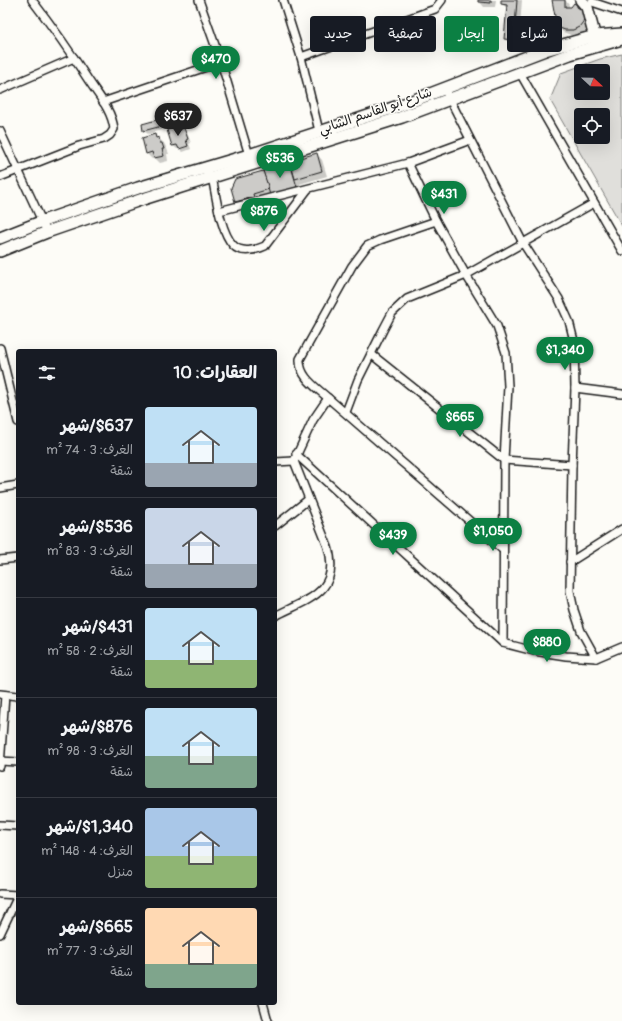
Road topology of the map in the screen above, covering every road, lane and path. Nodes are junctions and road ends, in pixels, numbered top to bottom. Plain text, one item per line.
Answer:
1 (32, 0) edge
2 (199, 0) edge
3 (283, 0) edge
4 (442, 0) edge
5 (609, 0) edge
6 (587, 1) edge
7 (611, 8) junction
8 (622, 12) edge
9 (622, 34) edge
10 (622, 39) edge
11 (596, 41) junction
12 (301, 57) junction
13 (74, 58) junction
14 (221, 62) junction
15 (520, 73) junction
16 (444, 88) junction
17 (0, 90) edge
18 (449, 99) junction
19 (103, 102) junction
20 (0, 131) edge
21 (319, 131) junction
22 (470, 140) junction
23 (249, 154) junction
24 (408, 162) junction
25 (18, 170) junction
26 (0, 177) edge
27 (212, 177) junction
28 (308, 189) junction
29 (594, 203) junction
30 (219, 212) junction
31 (43, 221) junction
32 (436, 221) junction
33 (48, 232) junction
34 (0, 238) edge
35 (524, 243) junction
36 (0, 251) edge
37 (622, 251) edge
38 (466, 275) junction
39 (0, 348) edge
40 (371, 354) junction
41 (575, 388) junction
42 (622, 394) edge
43 (328, 398) junction
44 (346, 412) junction
45 (16, 414) edge
46 (295, 458) junction
47 (504, 460) junction
48 (277, 462) edge
49 (572, 465) junction
50 (16, 485) edge
51 (0, 488) edge
52 (309, 499) junction
53 (277, 524) edge
54 (622, 529) edge
55 (502, 550) junction
56 (16, 558) edge
57 (0, 560) edge
58 (570, 562) junction
59 (277, 615) edge
60 (503, 643) junction
61 (622, 647) edge
62 (596, 658) junction
63 (2, 694) edge
64 (16, 696) edge
65 (0, 761) edge
66 (16, 762) edge
67 (0, 766) edge
68 (0, 825) edge
69 (16, 826) edge
70 (0, 894) edge
71 (16, 895) edge
72 (16, 899) edge
73 (0, 934) edge
74 (264, 1005) edge
75 (268, 1021) edge

1 - 13 street
2 - 14 street
3 - 12 street
4 - 12 street
5 - 7 street
6 - 7 street
6 - 11 main road
7 - 8 street
9 - 11 main road, شارع أبو القاسم الشابي
10 - 11 main road, شارع أبو القاسم الشابي
11 - 15 main road, شارع أبو القاسم الشابي
11 - 16 main road, شارع أبو القاسم الشابي
12 - 21 street
13 - 17 street
13 - 19 street
14 - 19 street
14 - 23 street
15 - 18 main road, شارع أبو القاسم الشابي
15 - 29 street
16 - 18 street
16 - 21 main road, شارع أبو القاسم الشابي
18 - 22 street
18 - 27 main road, شارع أبو القاسم الشابي
19 - 25 street
20 - 25 street
21 - 23 main road, شارع أبو القاسم الشابي
22 - 24 street
22 - 35 street
23 - 31 main road, شارع أبو القاسم الشابي
24 - 28 street
24 - 32 street
25 - 26 street
25 - 31 street
27 - 30 street
27 - 33 main road, شارع أبو القاسم الشابي
28 - 30 street
28 - 30 street
29 - 35 street
29 - 37 street
31 - 33 street
31 - 34 main road, شارع أبو القاسم الشابي
32 - 38 street
32 - 43 street
33 - 36 main road, شارع أبو القاسم الشابي
35 - 38 street
35 - 41 street
38 - 40 street
38 - 47 street
39 - 45 street
40 - 44 street
40 - 47 street
41 - 42 street
41 - 49 street
43 - 44 street
43 - 46 street
44 - 55 street
46 - 48 street
46 - 52 street
46 - 60 street
47 - 49 street
47 - 55 street
49 - 58 street
50 - 51 street
52 - 53 street
52 - 59 street
54 - 58 street
55 - 60 street
56 - 57 street
58 - 62 street
60 - 62 street
61 - 62 street
63 - 64 street
63 - 65 street
65 - 66 street
65 - 67 street
68 - 69 street
70 - 71 street
72 - 73 street
74 - 75 street

